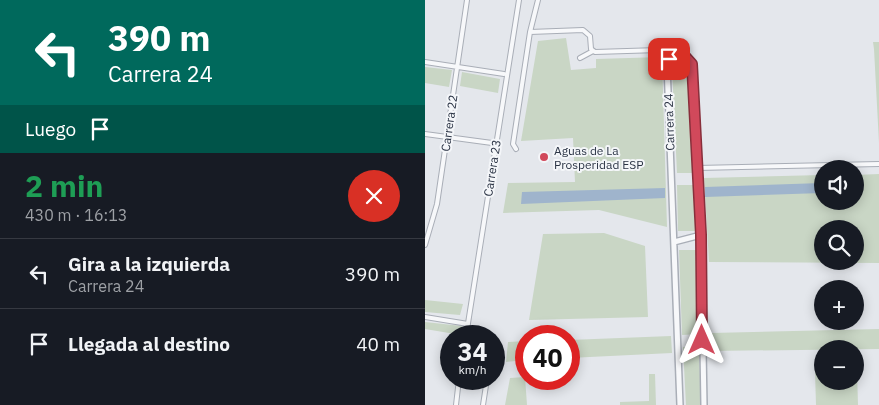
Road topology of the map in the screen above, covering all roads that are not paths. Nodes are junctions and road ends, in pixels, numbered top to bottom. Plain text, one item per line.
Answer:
1 (467, 0) edge
2 (519, 0) edge
3 (538, 0) edge
4 (530, 32) junction
5 (593, 51) junction
6 (580, 58) dead end
7 (669, 59) junction
8 (425, 62) edge
9 (457, 66) junction
10 (505, 74) dead end
11 (425, 134) edge
12 (447, 137) junction
13 (493, 143) dead end
14 (516, 148) dead end
15 (879, 164) edge
16 (697, 168) junction
17 (701, 235) junction
18 (674, 242) junction
19 (425, 245) edge
20 (425, 317) edge
21 (468, 324) joint
22 (457, 390) edge
23 (485, 390) edge
24 (455, 405) edge
25 (483, 405) edge
26 (681, 405) edge
27 (705, 405) edge

1 - 9 street, Carrera 22
2 - 21 street, Carrera 23
3 - 4 street
4 - 5 street
4 - 14 street
5 - 6 street
5 - 7 street
7 - 16 street, Carrera 24
7 - 18 street, Carrera 24
8 - 9 street
9 - 10 street
9 - 12 street, Carrera 22
11 - 12 street
12 - 13 street
12 - 19 street, Carrera 22
15 - 16 street
16 - 17 street, Carrera 24
17 - 18 street
17 - 27 street, Carrera 24
18 - 26 street, Carrera 24
20 - 21 street
22 - 24 street
23 - 25 street

